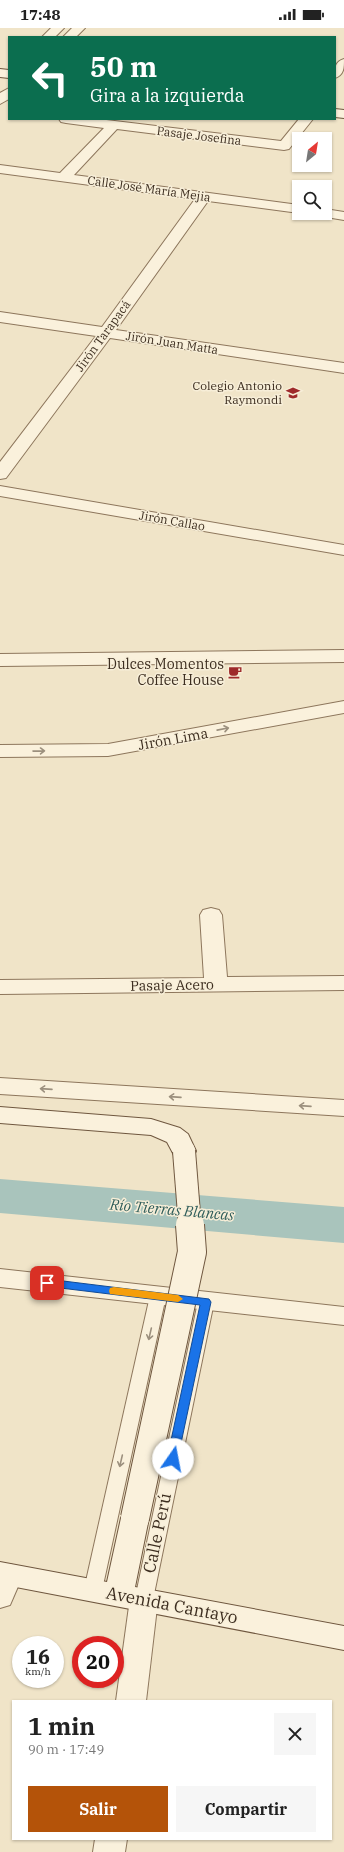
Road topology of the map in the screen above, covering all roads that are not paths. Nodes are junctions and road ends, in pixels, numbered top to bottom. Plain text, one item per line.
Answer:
1 (58, 28) edge
2 (79, 28) edge
3 (49, 36) edge
4 (71, 36) edge
5 (0, 63) edge
6 (344, 63) edge
7 (6, 73) edge
8 (336, 73) edge
9 (8, 94) edge
10 (2, 108) edge
11 (74, 120) edge
12 (305, 120) edge
13 (114, 125) junction
14 (0, 169) edge
15 (64, 177) junction
16 (204, 196) junction
17 (292, 209) edge
18 (332, 214) edge
19 (344, 216) edge
20 (0, 317) edge
21 (106, 333) junction
22 (344, 353) edge
23 (339, 368) edge
24 (0, 474) edge
25 (0, 491) edge
26 (344, 550) edge
27 (344, 656) edge
28 (0, 660) edge
29 (344, 707) edge
30 (0, 751) edge
31 (211, 914) dead end
32 (344, 983) edge
33 (216, 985) junction
34 (0, 987) edge
35 (0, 1086) edge
36 (344, 1108) edge
37 (0, 1115) edge
38 (0, 1278) edge
39 (158, 1296) junction
40 (206, 1302) junction
41 (344, 1316) edge
42 (3, 1582) edge
43 (118, 1595) junction
44 (344, 1638) edge
45 (131, 1700) edge
46 (111, 1840) edge
47 (108, 1852) edge

1 - 3 street
2 - 4 street
5 - 7 street
6 - 8 street
9 - 10 street
11 - 13 street, Pasaje Josefina
12 - 13 street, Pasaje Josefina
13 - 15 street
14 - 15 street, Calle José María Mejia
15 - 16 street, Calle José María Mejia
16 - 17 street, Calle José María Mejia
16 - 21 street, Jirón Tarapacá
18 - 19 street
20 - 21 street, Jirón Juan Matta
21 - 23 street, Jirón Juan Matta
21 - 24 street, Jirón Tarapacá
22 - 23 street
25 - 26 street, Jirón Callao
27 - 28 street
30 -> 29 street, Jirón Lima
31 - 33 street
32 - 33 street, Pasaje Acero
33 - 34 street, Pasaje Acero
36 -> 35 street
37 - 43 street, bridge
38 - 39 street
39 - 40 street
39 -> 43 lane
40 - 41 street
40 - 43 lane, Calle Perú
42 - 43 street, Avenida Cantayo
43 - 44 street, Avenida Cantayo
43 - 45 street
46 - 47 street

